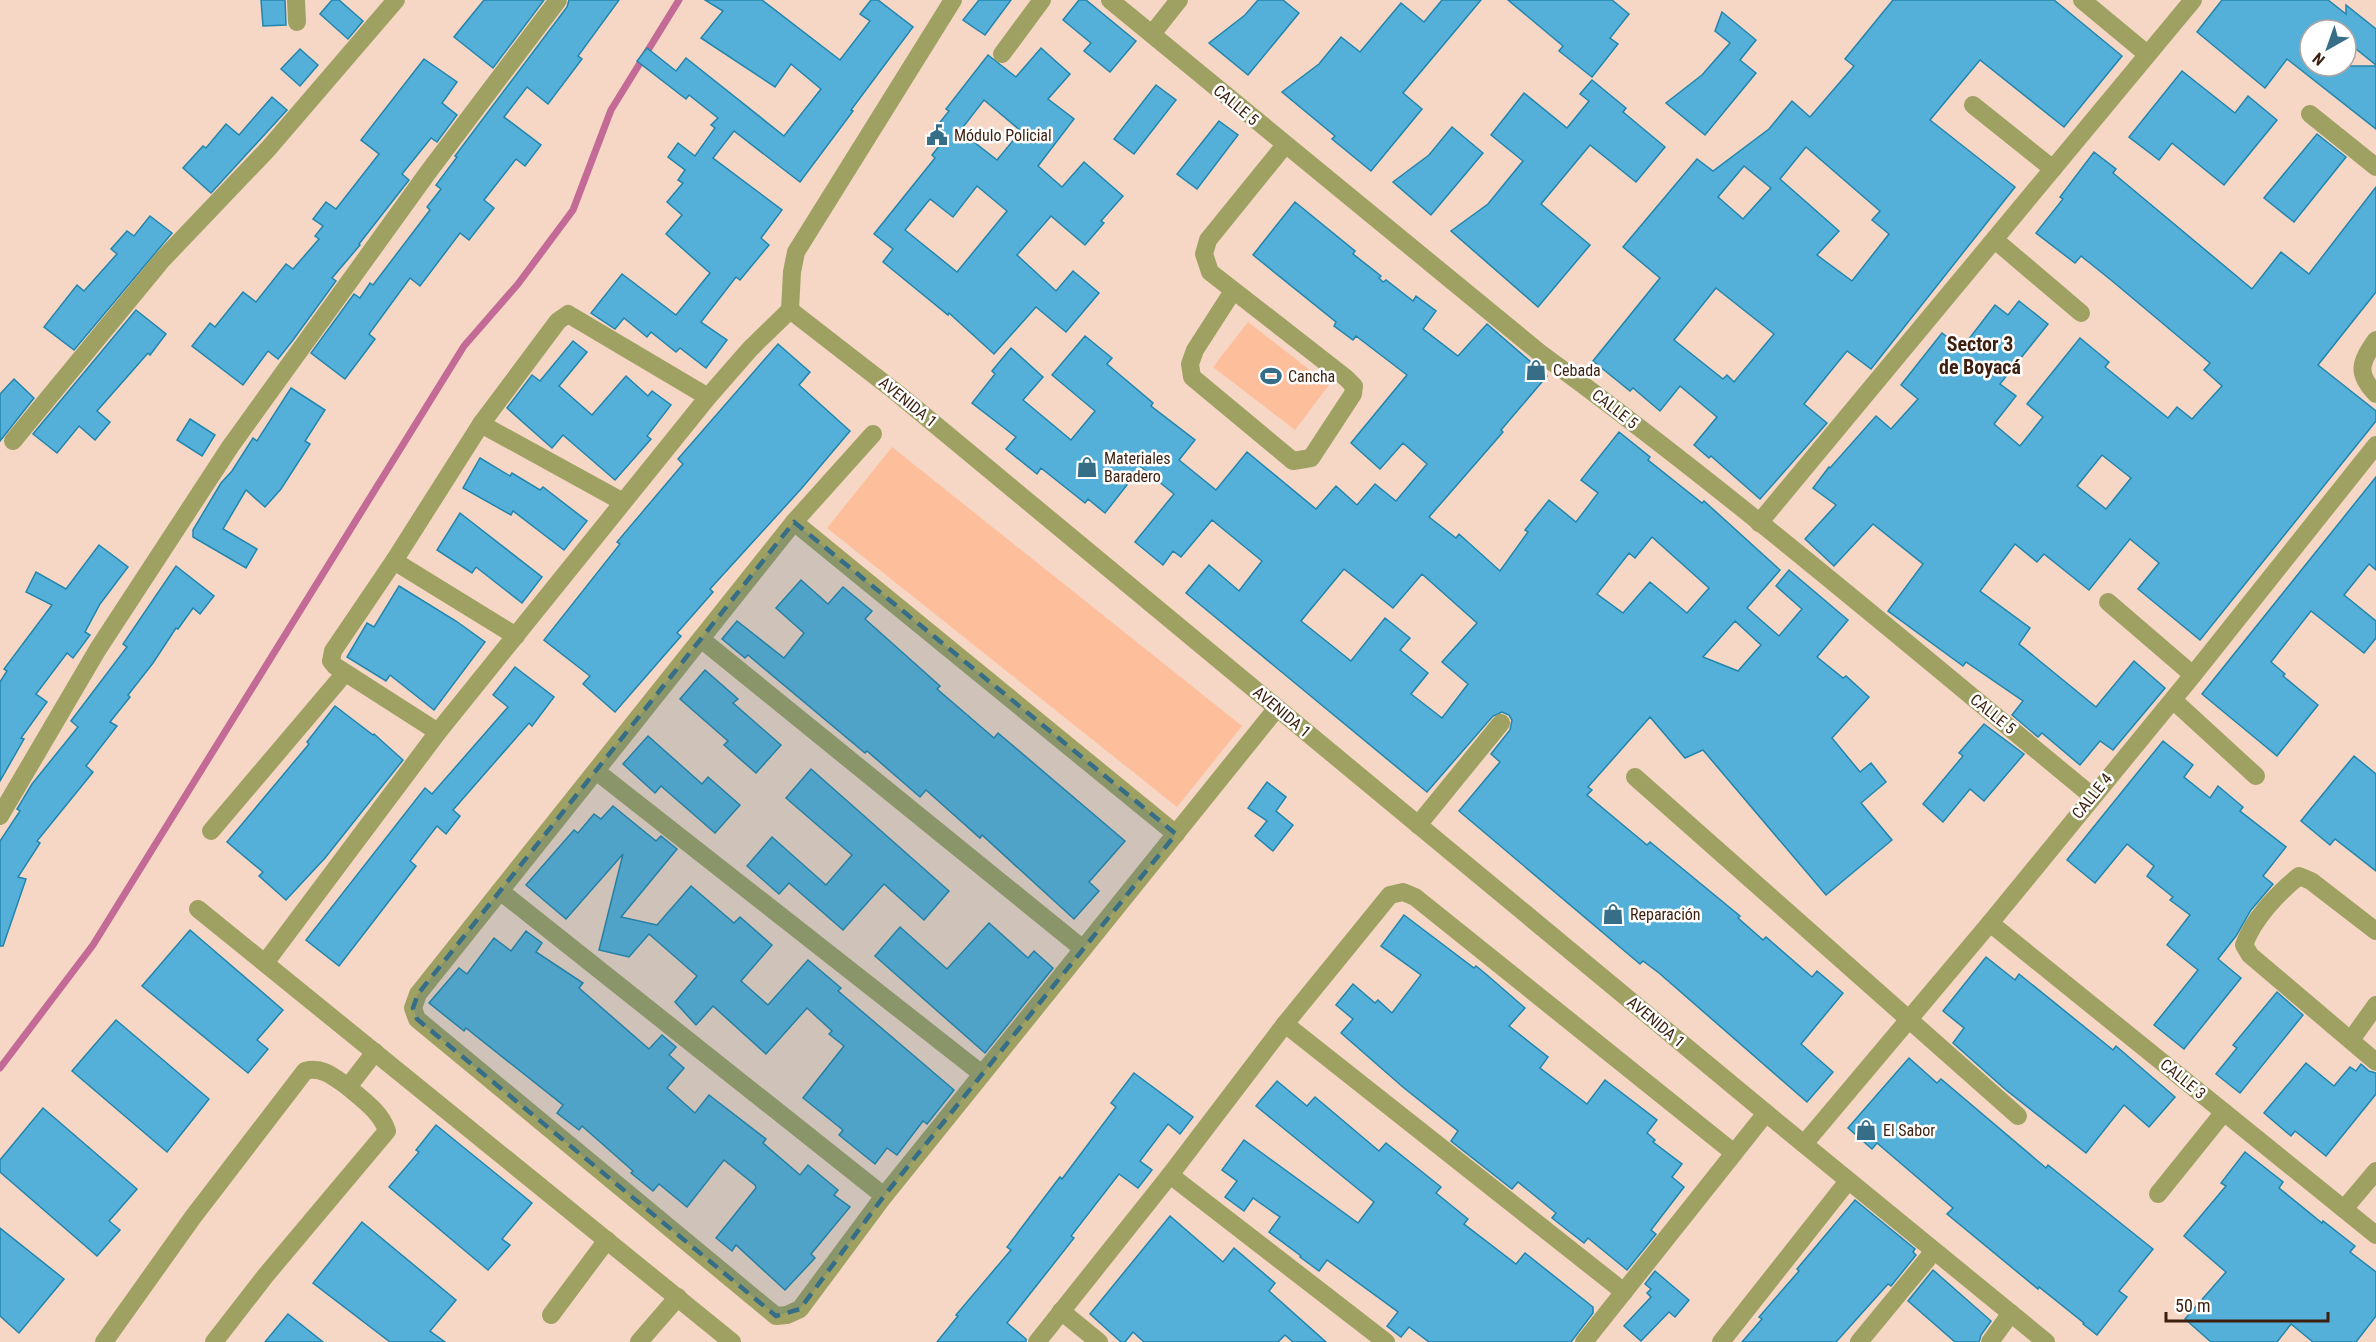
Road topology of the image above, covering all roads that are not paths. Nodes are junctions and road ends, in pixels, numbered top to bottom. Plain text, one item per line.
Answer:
1 (296, 0) edge
2 (396, 0) edge
3 (558, 0) edge
4 (952, 0) edge
5 (1042, 0) edge
6 (1110, 0) edge
7 (1179, 0) edge
8 (2082, 0) edge
9 (2193, 0) edge
10 (297, 22) dead end
11 (1152, 34) junction
12 (1002, 54) dead end
13 (2147, 54) junction
14 (1973, 105) dead end
15 (2310, 114) dead end
16 (1285, 145) junction
17 (2376, 166) edge
18 (2054, 169) junction
19 (1995, 240) junction
20 (1233, 291) junction
21 (790, 310) junction
22 (2081, 313) dead end
23 (2376, 340) edge
24 (2376, 394) edge
25 (708, 397) junction
26 (481, 424) junction
27 (873, 434) dead end
28 (13, 441) dead end
29 (2376, 445) edge
30 (624, 502) junction
31 (795, 522) junction
32 (1759, 523) junction
33 (394, 561) junction
34 (2108, 602) dead end
35 (516, 636) junction
36 (701, 639) junction
37 (345, 673) junction
38 (2193, 675) junction
39 (2173, 700) junction
40 (1277, 708) junction
41 (1501, 723) dead end
42 (438, 732) junction
43 (596, 771) junction
44 (2256, 776) dead end
45 (1635, 777) dead end
46 (2092, 796) junction
47 (0, 816) edge
48 (1418, 825) junction
49 (212, 831) dead end
50 (1176, 834) junction
51 (501, 891) junction
52 (198, 909) dead end
53 (1990, 923) junction
54 (2376, 931) edge
55 (1083, 949) junction
56 (265, 963) junction
57 (2376, 1005) edge
58 (1908, 1019) junction
59 (1285, 1024) junction
60 (2351, 1040) junction
61 (375, 1052) junction
62 (2376, 1062) edge
63 (982, 1074) junction
64 (348, 1087) junction
65 (2224, 1112) junction
66 (1766, 1113) junction
67 (2018, 1116) dead end
68 (1804, 1144) junction
69 (1734, 1153) junction
70 (2376, 1171) edge
71 (1170, 1175) junction
72 (1848, 1181) junction
73 (2158, 1194) dead end
74 (884, 1196) junction
75 (2344, 1209) junction
76 (2376, 1235) edge
77 (607, 1240) junction
78 (1934, 1251) junction
79 (1624, 1292) junction
80 (678, 1297) junction
81 (1061, 1311) junction
82 (2011, 1313) junction
83 (550, 1315) dead end
84 (727, 1340) edge
85 (104, 1342) edge
86 (214, 1342) edge
87 (639, 1342) edge
88 (1037, 1342) edge
89 (1099, 1342) edge
90 (1386, 1342) edge
91 (1584, 1342) edge
92 (1721, 1342) edge
93 (1859, 1342) edge
94 (1990, 1342) edge
95 (2046, 1342) edge

1 - 10 street
2 - 28 street
3 - 47 street
4 - 21 street
5 - 12 street
6 - 11 street, CALLE 5
7 - 11 street
8 - 13 street
9 - 13 street
11 - 16 street, CALLE 5
13 - 18 street
14 - 18 street
15 - 17 street
16 - 20 street
16 - 32 street, CALLE 5
18 - 19 street
19 - 22 street
19 - 32 street
20 - 20 street
21 - 25 street
21 - 40 street, AVENIDA 1
23 - 24 street
25 - 26 street
25 - 30 street
26 - 30 street
26 - 33 street
27 - 31 street
29 - 38 street, CALLE 4
30 - 35 street
31 - 36 street
31 - 50 street
32 - 46 street, CALLE 5
33 - 35 street
33 - 37 street
34 - 38 street
35 - 42 street
36 - 43 street
36 - 55 street
37 - 42 street
37 - 49 street
38 - 39 street, CALLE 4
39 - 44 street
39 - 46 street, CALLE 4
40 - 48 street, AVENIDA 1
40 - 50 street
41 - 48 street
42 - 56 street
43 - 51 street
43 - 63 street
45 - 58 street
46 - 53 street, CALLE 4
48 - 66 street, AVENIDA 1
50 - 55 street
51 - 74 street
51 - 74 street
52 - 56 street
53 - 58 street, CALLE 4
53 - 65 street, CALLE 3
54 - 60 street
55 - 63 street
56 - 61 street
57 - 60 street
58 - 67 street
58 - 68 street, CALLE 4
59 - 69 street
59 - 71 street
59 - 79 street
60 - 62 street
61 - 64 street
61 - 77 street
63 - 74 street
64 - 85 street
64 - 86 street
65 - 73 street
65 - 75 street, CALLE 3
66 - 68 street, AVENIDA 1
66 - 69 street
68 - 72 street, AVENIDA 1
69 - 79 street
70 - 75 street
71 - 81 street
71 - 90 street
72 - 78 street, AVENIDA 1
72 - 92 street
75 - 76 street, CALLE 3
77 - 80 street
77 - 83 street
78 - 82 street, AVENIDA 1
78 - 93 street
79 - 91 street
80 - 84 street
80 - 87 street
81 - 88 street
81 - 89 street
82 - 94 street
82 - 95 street, AVENIDA 1

